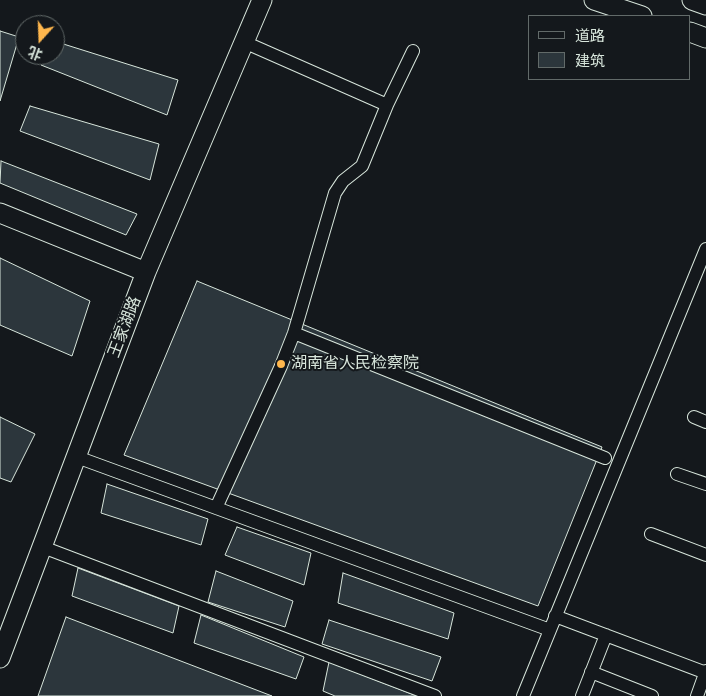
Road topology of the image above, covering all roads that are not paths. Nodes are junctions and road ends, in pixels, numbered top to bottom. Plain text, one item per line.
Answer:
1 (262, 0) edge
2 (594, 0) edge
3 (692, 0) edge
4 (706, 5) edge
5 (639, 15) edge
6 (691, 32) edge
7 (706, 38) edge
8 (244, 42) junction
9 (413, 51) dead end
10 (387, 105) junction
11 (0, 214) edge
12 (706, 249) edge
13 (146, 272) junction
14 (294, 333) junction
15 (604, 458) dead end
16 (85, 460) dead end
17 (677, 474) dead end
18 (706, 484) edge
19 (216, 508) junction
20 (651, 534) dead end
21 (40, 546) junction
22 (706, 555) edge
23 (555, 616) junction
24 (550, 630) junction
25 (606, 636) junction
26 (0, 658) edge
27 (591, 672) junction
28 (706, 672) edge
29 (435, 696) edge
30 (523, 696) edge
31 (582, 696) edge
32 (652, 696) edge
33 (696, 696) edge

1 - 8 street, 王家湖路
2 - 5 street
3 - 4 street
6 - 7 street
8 - 10 street
8 - 13 street, 王家湖路
9 - 10 street
10 - 14 street
11 - 13 street
12 - 23 street
13 - 21 street, 王家湖路
14 - 15 street
14 - 19 street
16 - 19 street
17 - 18 street
19 - 24 street
20 - 22 street
21 - 26 street, 王家湖路
21 - 29 street
23 - 24 street
23 - 25 street
24 - 30 street
25 - 27 street
25 - 28 street
27 - 31 street
27 - 32 street
28 - 33 street

